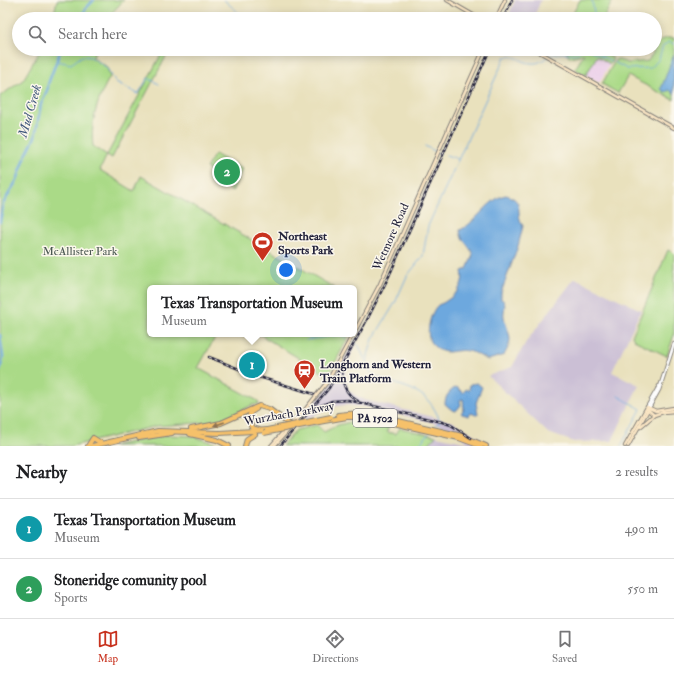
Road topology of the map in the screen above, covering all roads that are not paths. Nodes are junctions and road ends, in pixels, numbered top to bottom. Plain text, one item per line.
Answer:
1 (447, 0) edge
2 (505, 0) edge
3 (468, 12) edge
4 (499, 12) edge
5 (481, 56) edge
6 (547, 56) edge
7 (674, 128) edge
8 (357, 327) edge
9 (352, 337) edge
10 (674, 344) edge
11 (307, 407) junction
12 (648, 409) junction
13 (674, 410) edge
14 (654, 415) junction
15 (289, 424) junction
16 (426, 428) junction
17 (285, 430) joint
18 (637, 430) junction
19 (175, 431) junction
20 (266, 432) junction
21 (189, 434) junction
22 (255, 434) junction
23 (103, 445) edge
24 (88, 446) edge
25 (92, 446) edge
26 (229, 446) edge
27 (245, 446) edge
28 (273, 446) edge
29 (481, 446) edge
30 (486, 446) edge
31 (626, 446) edge

1 - 3 main road
2 - 4 main road
5 - 8 main road, Wetmore Road
6 - 7 main road
9 - 11 main road, Wetmore Road
10 - 12 street
11 - 15 main road, Wetmore Road
11 - 15 main road, Wetmore Road
12 - 13 main road
12 - 14 main road
12 - 18 main road
12 - 31 main road
13 - 14 main road
14 - 18 main road
15 - 17 highway
15 -> 19 highway
15 - 20 highway
15 - 28 main road, Wetmore Road
16 - 20 highway, Wurzbach Parkway / PA 1502, bridge
16 - 20 highway, Wurzbach Parkway / PA 1502, bridge
16 - 29 highway, Wurzbach Parkway / PA 1502
16 - 30 highway, Wurzbach Parkway / PA 1502
17 - 28 main road, Wetmore Road
18 - 31 main road
19 - 20 highway, Wurzbach Parkway / PA 1502
19 - 23 highway, Wurzbach Parkway / PA 1502
20 - 22 highway, Wurzbach Parkway / PA 1502
21 - 22 highway, Wurzbach Parkway / PA 1502
21 - 23 highway, Wurzbach Parkway / PA 1502
21 - 26 highway
22 - 27 highway
23 - 24 highway
23 - 25 highway, Wurzbach Parkway / PA 1502

